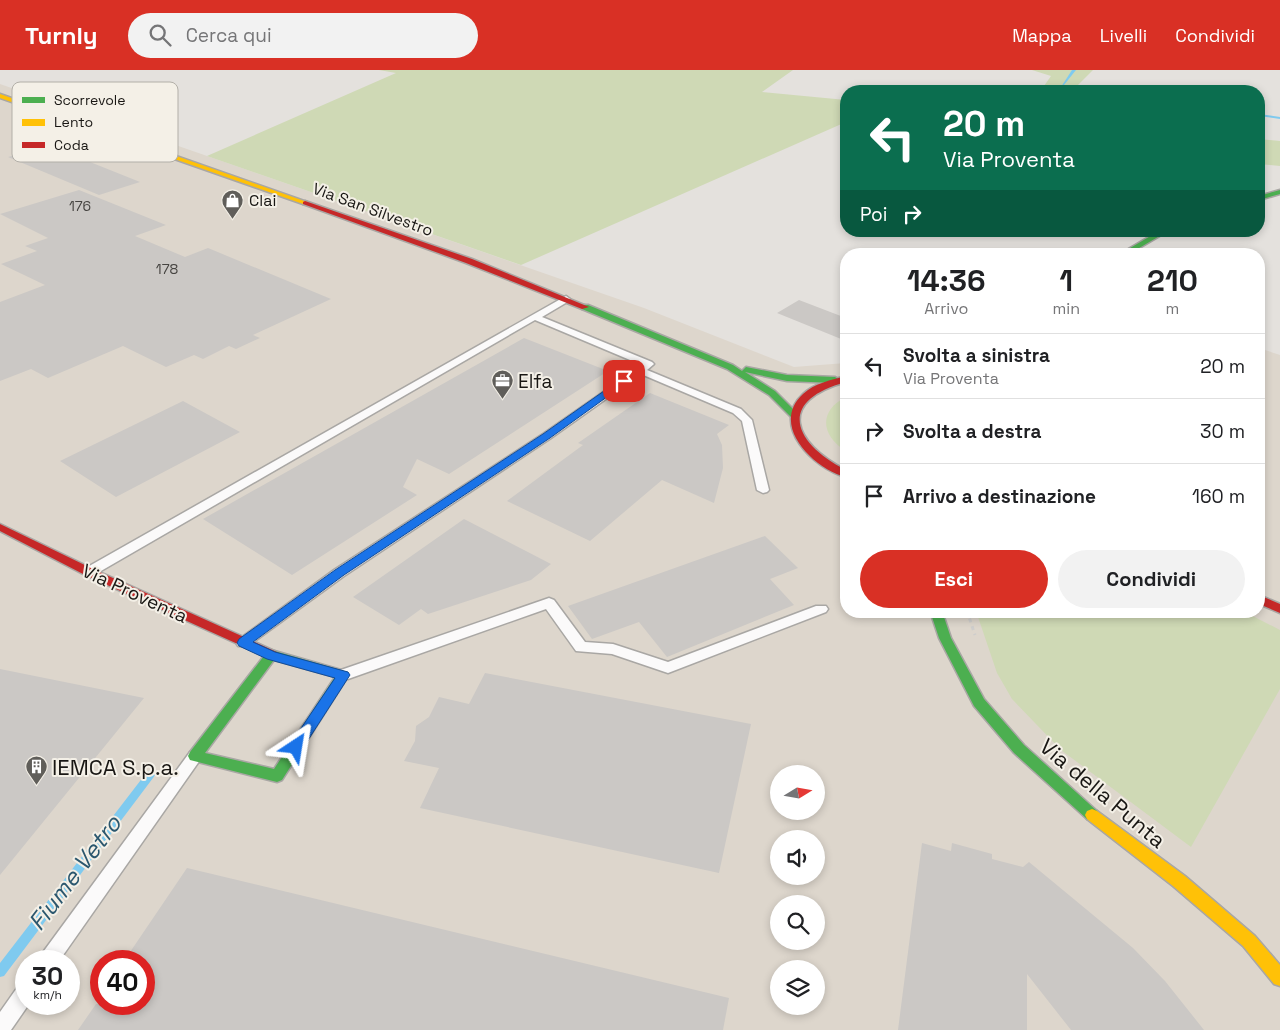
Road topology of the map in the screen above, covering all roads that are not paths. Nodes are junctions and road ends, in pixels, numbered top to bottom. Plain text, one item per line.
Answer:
1 (0, 96) edge
2 (12, 100) edge
3 (178, 157) edge
4 (1280, 192) edge
5 (1265, 196) edge
6 (1154, 237) edge
7 (1135, 248) edge
8 (566, 299) junction
9 (535, 317) junction
10 (730, 368) junction
11 (640, 370) junction
12 (840, 379) edge
13 (840, 380) edge
14 (794, 416) junction
15 (840, 471) edge
16 (763, 490) dead end
17 (0, 527) edge
18 (89, 572) junction
19 (1265, 602) edge
20 (821, 609) dead end
21 (1280, 610) edge
22 (938, 618) edge
23 (244, 643) junction
24 (272, 655) junction
25 (343, 675) junction
26 (195, 756) junction
27 (56, 950) edge
28 (1280, 978) edge
29 (15, 1008) edge
30 (0, 1029) edge

1 - 2 main road, Via San Silvestro
3 - 8 main road, Via San Silvestro
4 - 5 main road
6 - 7 main road
8 - 9 lane
8 - 10 main road, Via San Silvestro
9 - 11 lane
9 - 18 lane
10 - 12 main road, Via San Silvestro
10 - 14 main road, Via San Silvestro
11 - 16 lane
11 - 23 lane
13 - 14 main road
14 - 15 main road
17 - 18 main road, Via Proventa
18 - 23 main road, Via Proventa
19 - 21 main road
20 - 25 lane
22 - 28 main road, Via della Punta
23 - 24 main road, Via Proventa
24 - 25 main road, Via Proventa
24 - 26 main road
25 - 26 main road
26 - 27 lane
29 - 30 lane

